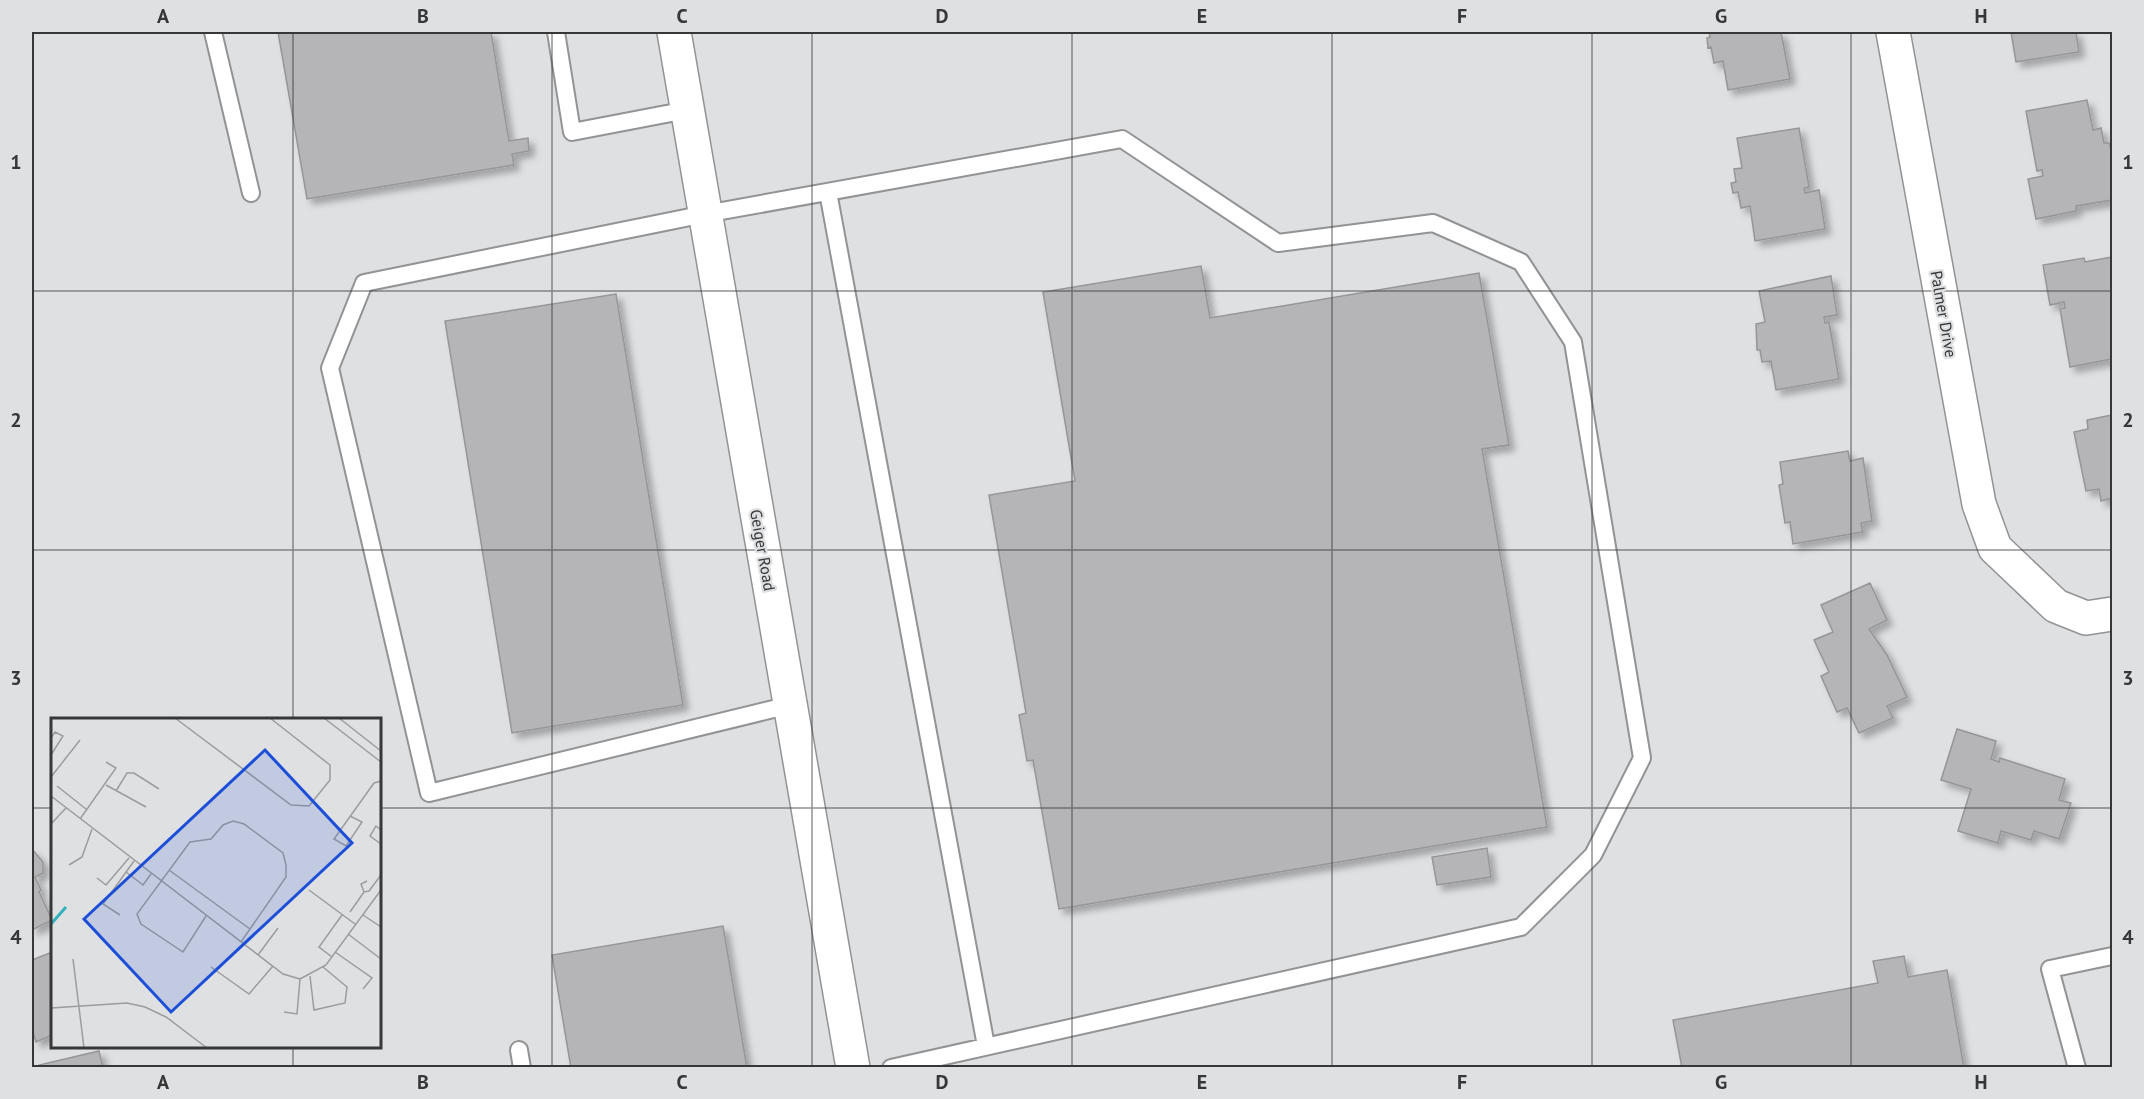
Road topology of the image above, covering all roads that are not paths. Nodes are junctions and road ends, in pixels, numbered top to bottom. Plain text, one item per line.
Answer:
1 (213, 32) edge
2 (556, 32) edge
3 (674, 32) edge
4 (1893, 32) edge
5 (687, 110) junction
6 (828, 192) junction
7 (251, 193) dead end
8 (705, 214) junction
9 (2112, 614) edge
10 (790, 705) junction
11 (2112, 956) edge
12 (986, 1046) junction
13 (519, 1050) dead end
14 (522, 1068) edge
15 (853, 1068) edge
16 (891, 1068) edge
17 (2077, 1068) edge

1 - 7 lane
2 - 5 lane
3 - 5 street, Geiger Road
4 - 9 street, Palmer Drive
5 - 8 street, Geiger Road
6 - 8 lane
6 - 12 lane
6 - 12 lane
8 - 10 street, Geiger Road
8 - 10 lane
10 - 15 street, Geiger Road
11 - 17 lane
12 - 16 lane
13 - 14 lane

